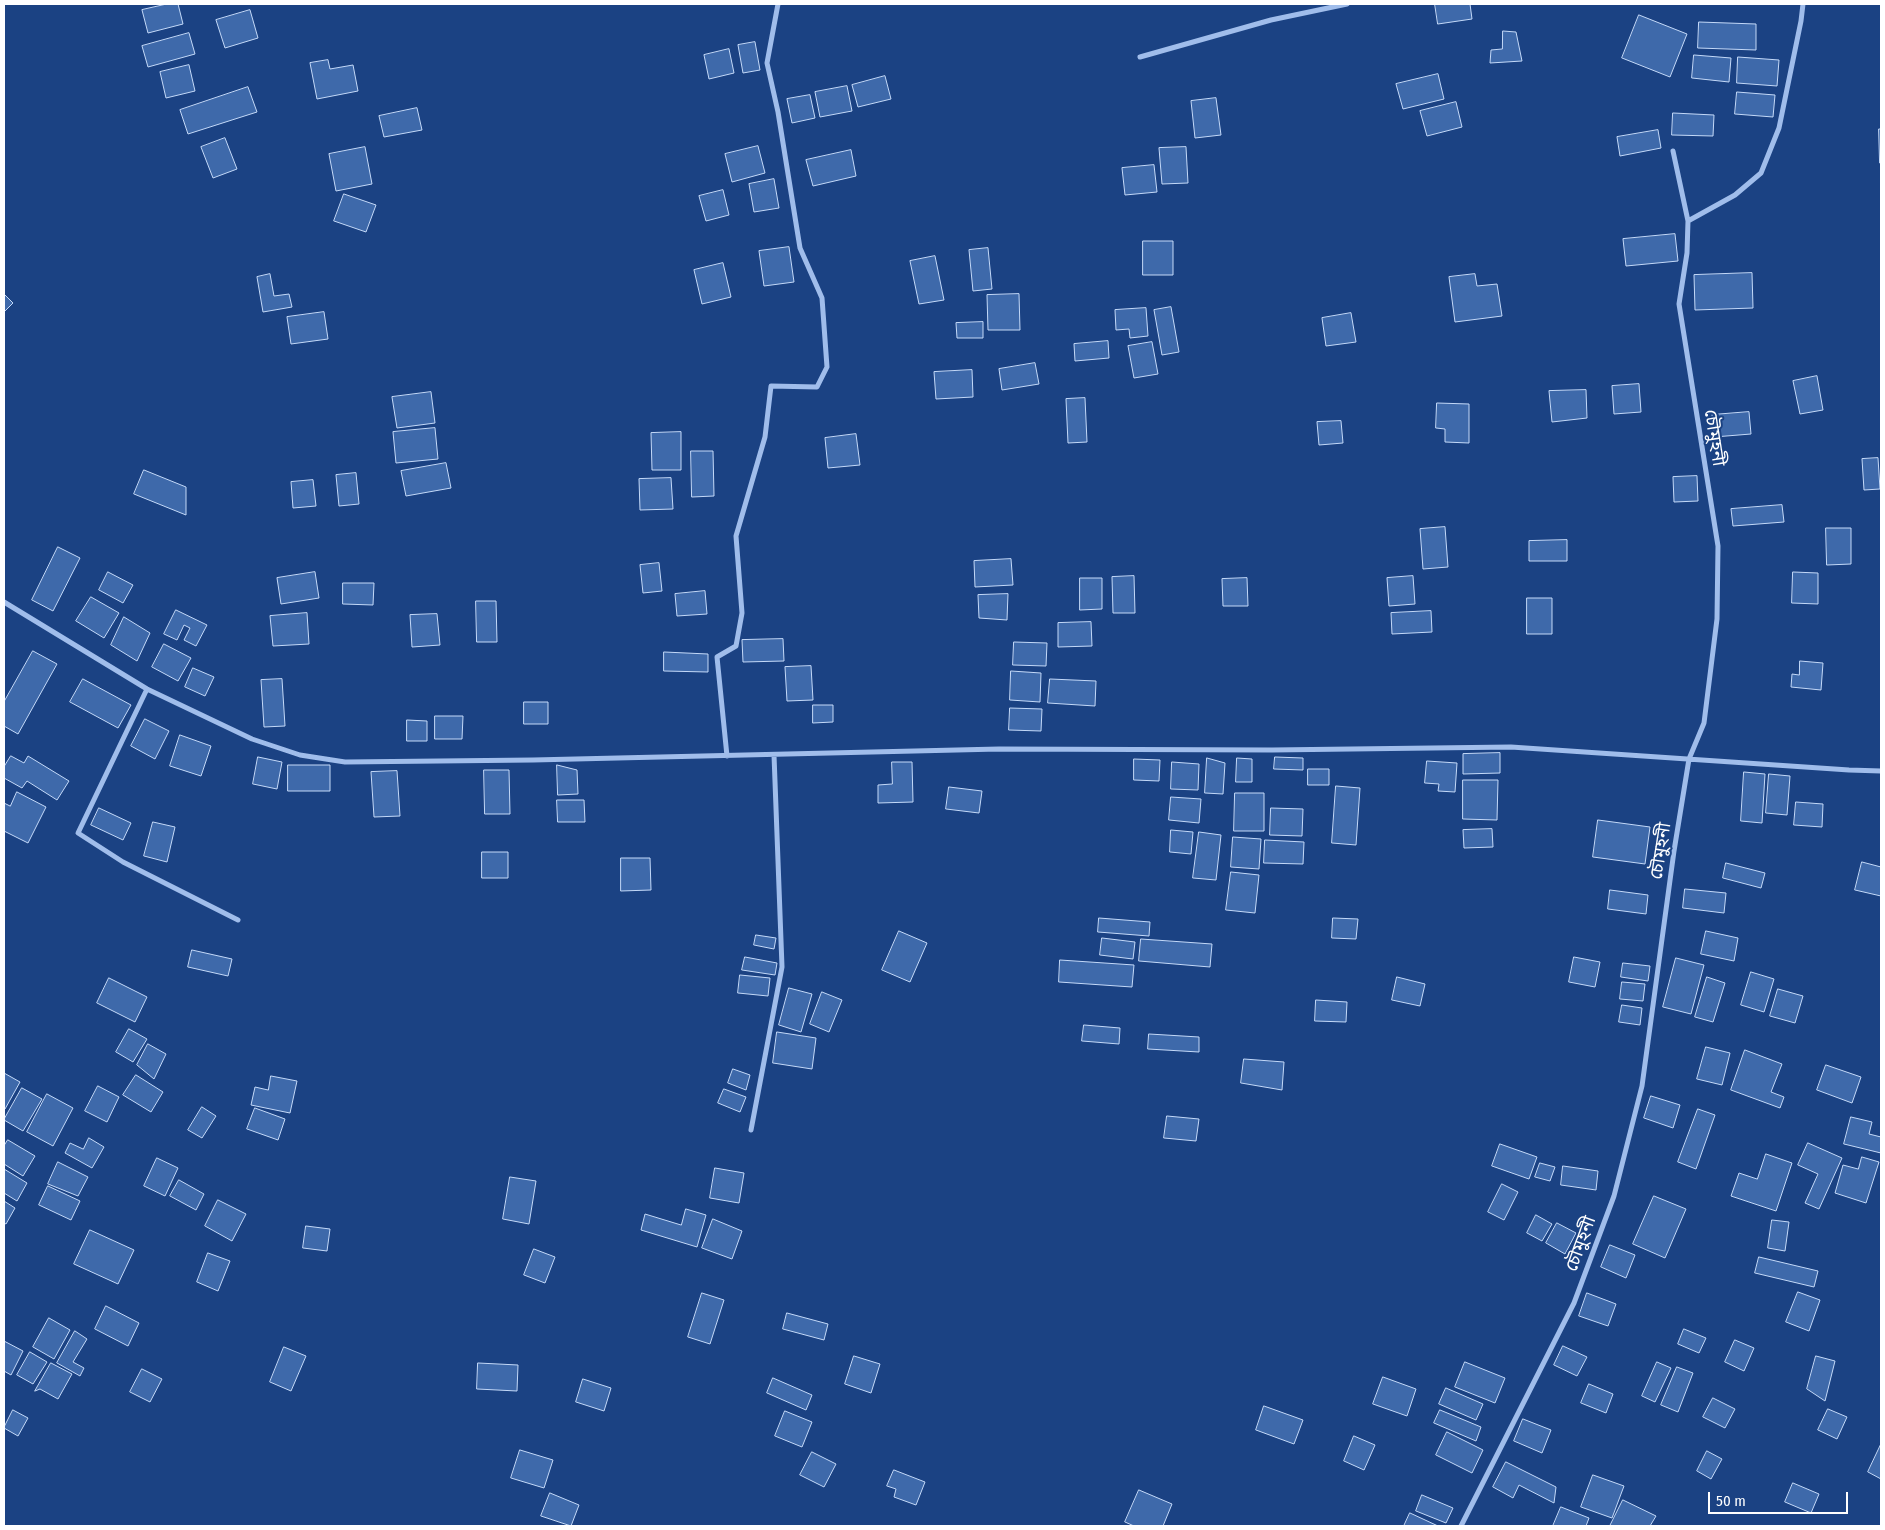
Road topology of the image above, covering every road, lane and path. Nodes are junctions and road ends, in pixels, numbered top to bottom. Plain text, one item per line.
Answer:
1 (778, 4) edge
2 (1347, 4) edge
3 (1803, 4) edge
4 (1140, 57) dead end
5 (1673, 151) dead end
6 (1688, 221) junction
7 (4, 602) edge
8 (147, 688) junction
9 (774, 755) junction
10 (727, 756) junction
11 (1689, 760) junction
12 (1881, 771) edge
13 (238, 920) dead end
14 (751, 1130) dead end
15 (1461, 1526) edge

1 - 10 street
2 - 4 street
3 - 6 street
5 - 6 street, চৌমুহনী
6 - 11 street, চৌমুহনী
7 - 8 street
8 - 10 street
8 - 13 street
9 - 10 street
9 - 11 street
9 - 14 street
11 - 12 street
11 - 15 street, চৌমুহনী

